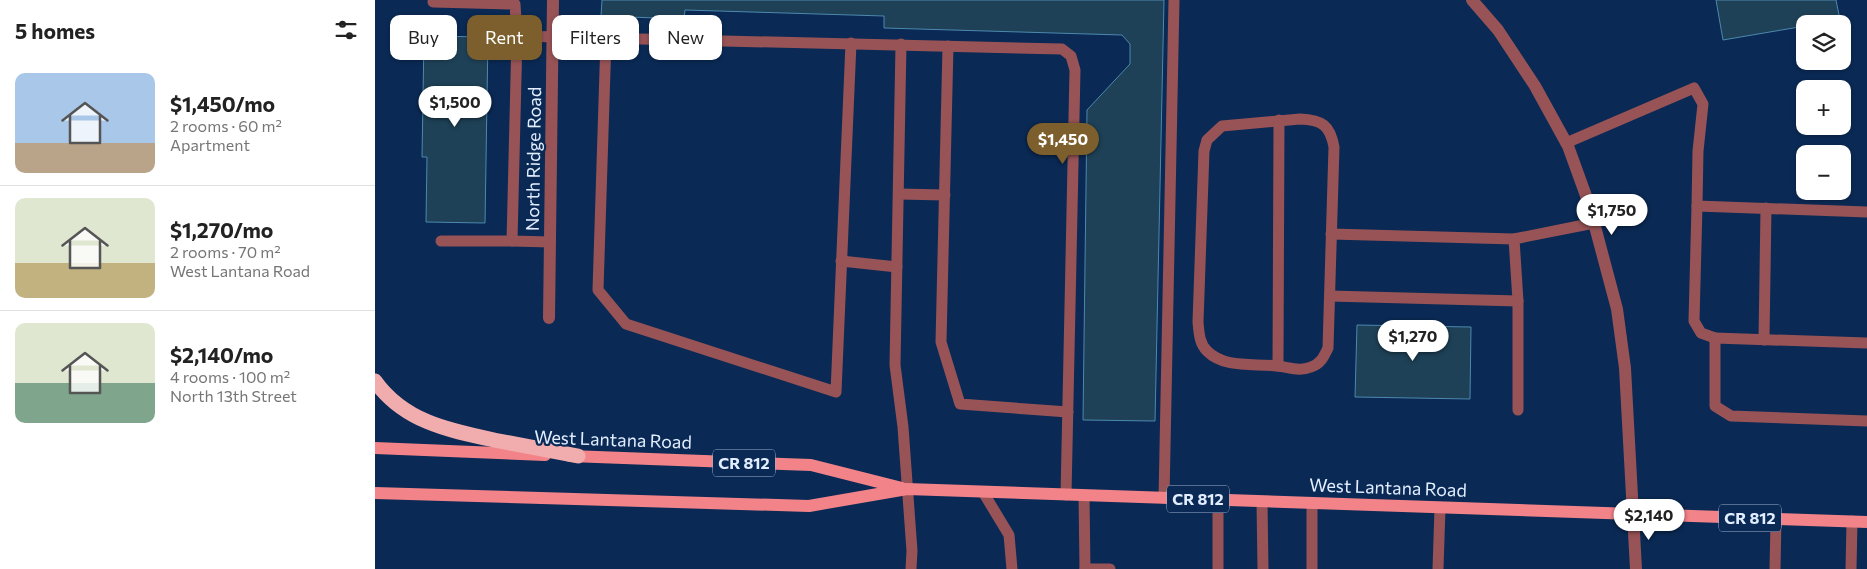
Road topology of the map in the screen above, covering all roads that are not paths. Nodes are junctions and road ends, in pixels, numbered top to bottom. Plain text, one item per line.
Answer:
1 (553, 0) edge
2 (1174, 0) edge
3 (1472, 0) edge
4 (433, 2) dead end
5 (516, 15) edge
6 (553, 15) edge
7 (639, 40) edge
8 (851, 43) junction
9 (901, 44) junction
10 (949, 46) junction
11 (517, 60) edge
12 (553, 60) edge
13 (605, 60) edge
14 (1279, 120) junction
15 (1566, 143) junction
16 (899, 194) junction
17 (945, 195) junction
18 (1697, 206) junction
19 (1766, 208) junction
20 (1867, 212) edge
21 (1595, 223) junction
22 (1331, 234) junction
23 (1514, 239) junction
24 (441, 241) dead end
25 (513, 241) junction
26 (550, 242) junction
27 (841, 261) junction
28 (897, 267) junction
29 (1329, 296) junction
30 (1518, 301) junction
31 (549, 318) dead end
32 (1715, 338) junction
33 (1764, 340) junction
34 (1867, 343) edge
35 (1278, 366) junction
36 (375, 381) edge
37 (1517, 410) dead end
38 (1068, 412) junction
39 (1867, 421) edge
40 (375, 448) edge
41 (578, 456) junction
42 (907, 489) junction
43 (983, 492) junction
44 (375, 493) edge
45 (1066, 495) junction
46 (1084, 495) junction
47 (1164, 498) junction
48 (1218, 500) junction
49 (1262, 502) junction
50 (1312, 503) junction
51 (1440, 508) junction
52 (1633, 514) junction
53 (1776, 519) junction
54 (1852, 521) junction
55 (1867, 522) edge
56 (911, 569) edge
57 (1012, 569) edge
58 (1085, 569) edge
59 (1110, 569) edge
60 (1218, 569) edge
61 (1263, 569) edge
62 (1312, 569) edge
63 (1438, 569) edge
64 (1636, 569) edge
65 (1775, 569) edge
66 (1851, 569) edge

1 - 6 street, North Ridge Road
2 - 47 lane
3 - 15 street
4 - 5 lane
7 - 8 lane
8 - 9 lane
8 - 27 lane
9 - 10 lane
9 - 16 lane
10 - 17 lane
10 - 38 lane
11 - 25 lane
12 - 26 street, North Ridge Road
13 - 27 lane
14 - 22 lane
14 - 35 lane
14 - 35 lane
15 - 18 lane
15 - 21 street
16 - 17 lane
16 - 28 lane
17 - 38 lane
18 - 19 lane
18 - 32 lane
19 - 20 lane
19 - 33 lane
21 - 23 lane
21 - 52 street
22 - 23 lane
22 - 29 lane
23 - 30 lane
24 - 25 lane
25 - 26 lane
26 - 31 street, North Ridge Road
27 - 28 lane
28 - 42 lane
29 - 30 lane
29 - 35 lane
30 - 37 lane
32 - 33 lane
32 - 39 lane
33 - 34 lane
36 - 41 highway
38 - 45 lane
40 - 41 main road, West Lantana Road / CR 812
41 - 42 main road, West Lantana Road / CR 812
42 - 43 main road, West Lantana Road / CR 812
42 - 44 main road, West Lantana Road / CR 812
42 - 56 lane
43 - 45 main road, West Lantana Road / CR 812
43 - 57 lane
45 - 46 main road, West Lantana Road / CR 812
46 - 47 main road, West Lantana Road / CR 812
46 - 58 lane
47 - 48 main road, West Lantana Road / CR 812
48 - 49 main road, West Lantana Road / CR 812
48 - 60 lane
49 - 50 main road, West Lantana Road / CR 812
49 - 61 lane
50 - 51 main road, West Lantana Road / CR 812
50 - 62 lane
51 - 52 main road, West Lantana Road / CR 812
51 - 63 lane
52 - 53 main road, West Lantana Road / CR 812
52 - 64 street
53 - 54 main road, West Lantana Road / CR 812
53 - 65 lane
54 - 55 main road, West Lantana Road / CR 812
54 - 66 lane
58 - 59 lane

